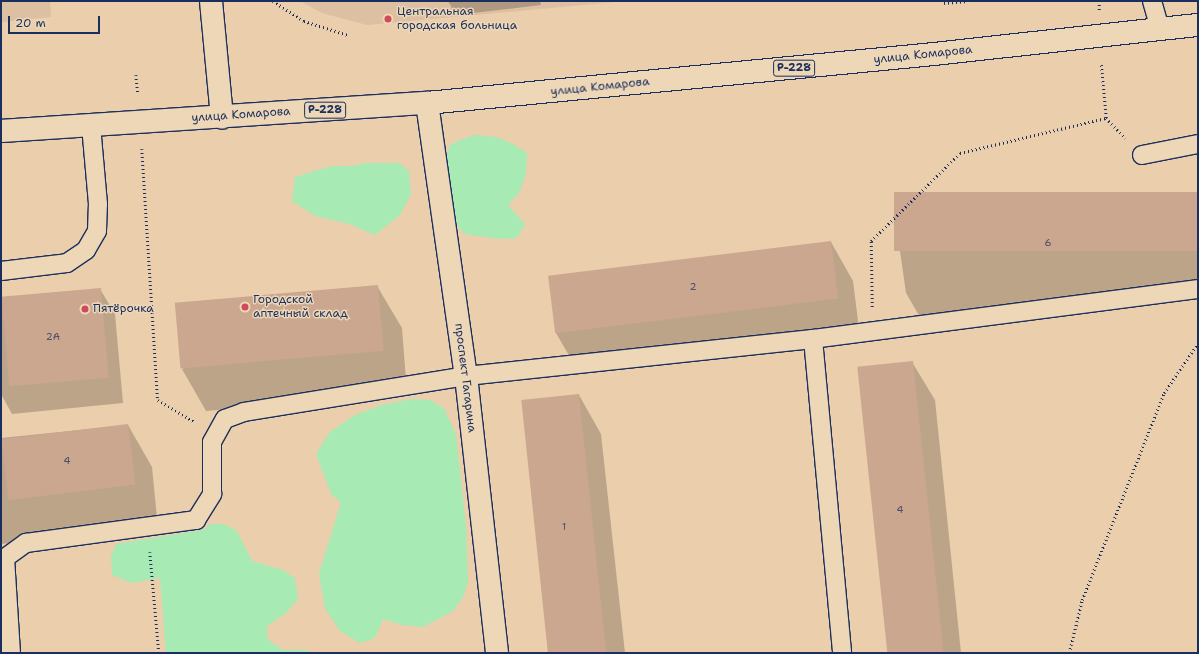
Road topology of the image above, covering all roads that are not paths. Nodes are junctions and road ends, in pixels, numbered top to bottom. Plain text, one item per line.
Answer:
1 (211, 1) edge
2 (1152, 1) edge
3 (1198, 25) edge
4 (1160, 29) junction
5 (427, 104) junction
6 (222, 117) junction
7 (91, 125) junction
8 (1, 131) edge
9 (1198, 144) edge
10 (1142, 155) dead end
11 (1, 271) edge
12 (1198, 289) edge
13 (813, 339) junction
14 (466, 376) junction
15 (11, 653) edge
16 (497, 653) edge
17 (842, 653) edge

1 - 6 main road
2 - 4 lane
3 - 4 main road, улица Комарова / Р-228
4 - 5 main road, улица Комарова / Р-228
5 - 6 main road, улица Комарова / Р-228
5 - 14 main road, проспект Гагарина
6 - 7 main road, улица Комарова / Р-228
7 - 8 main road, улица Комарова / Р-228
7 - 11 lane
9 - 10 lane
12 - 13 lane
13 - 14 lane
13 - 17 lane
14 - 15 lane
14 - 16 main road, проспект Гагарина

